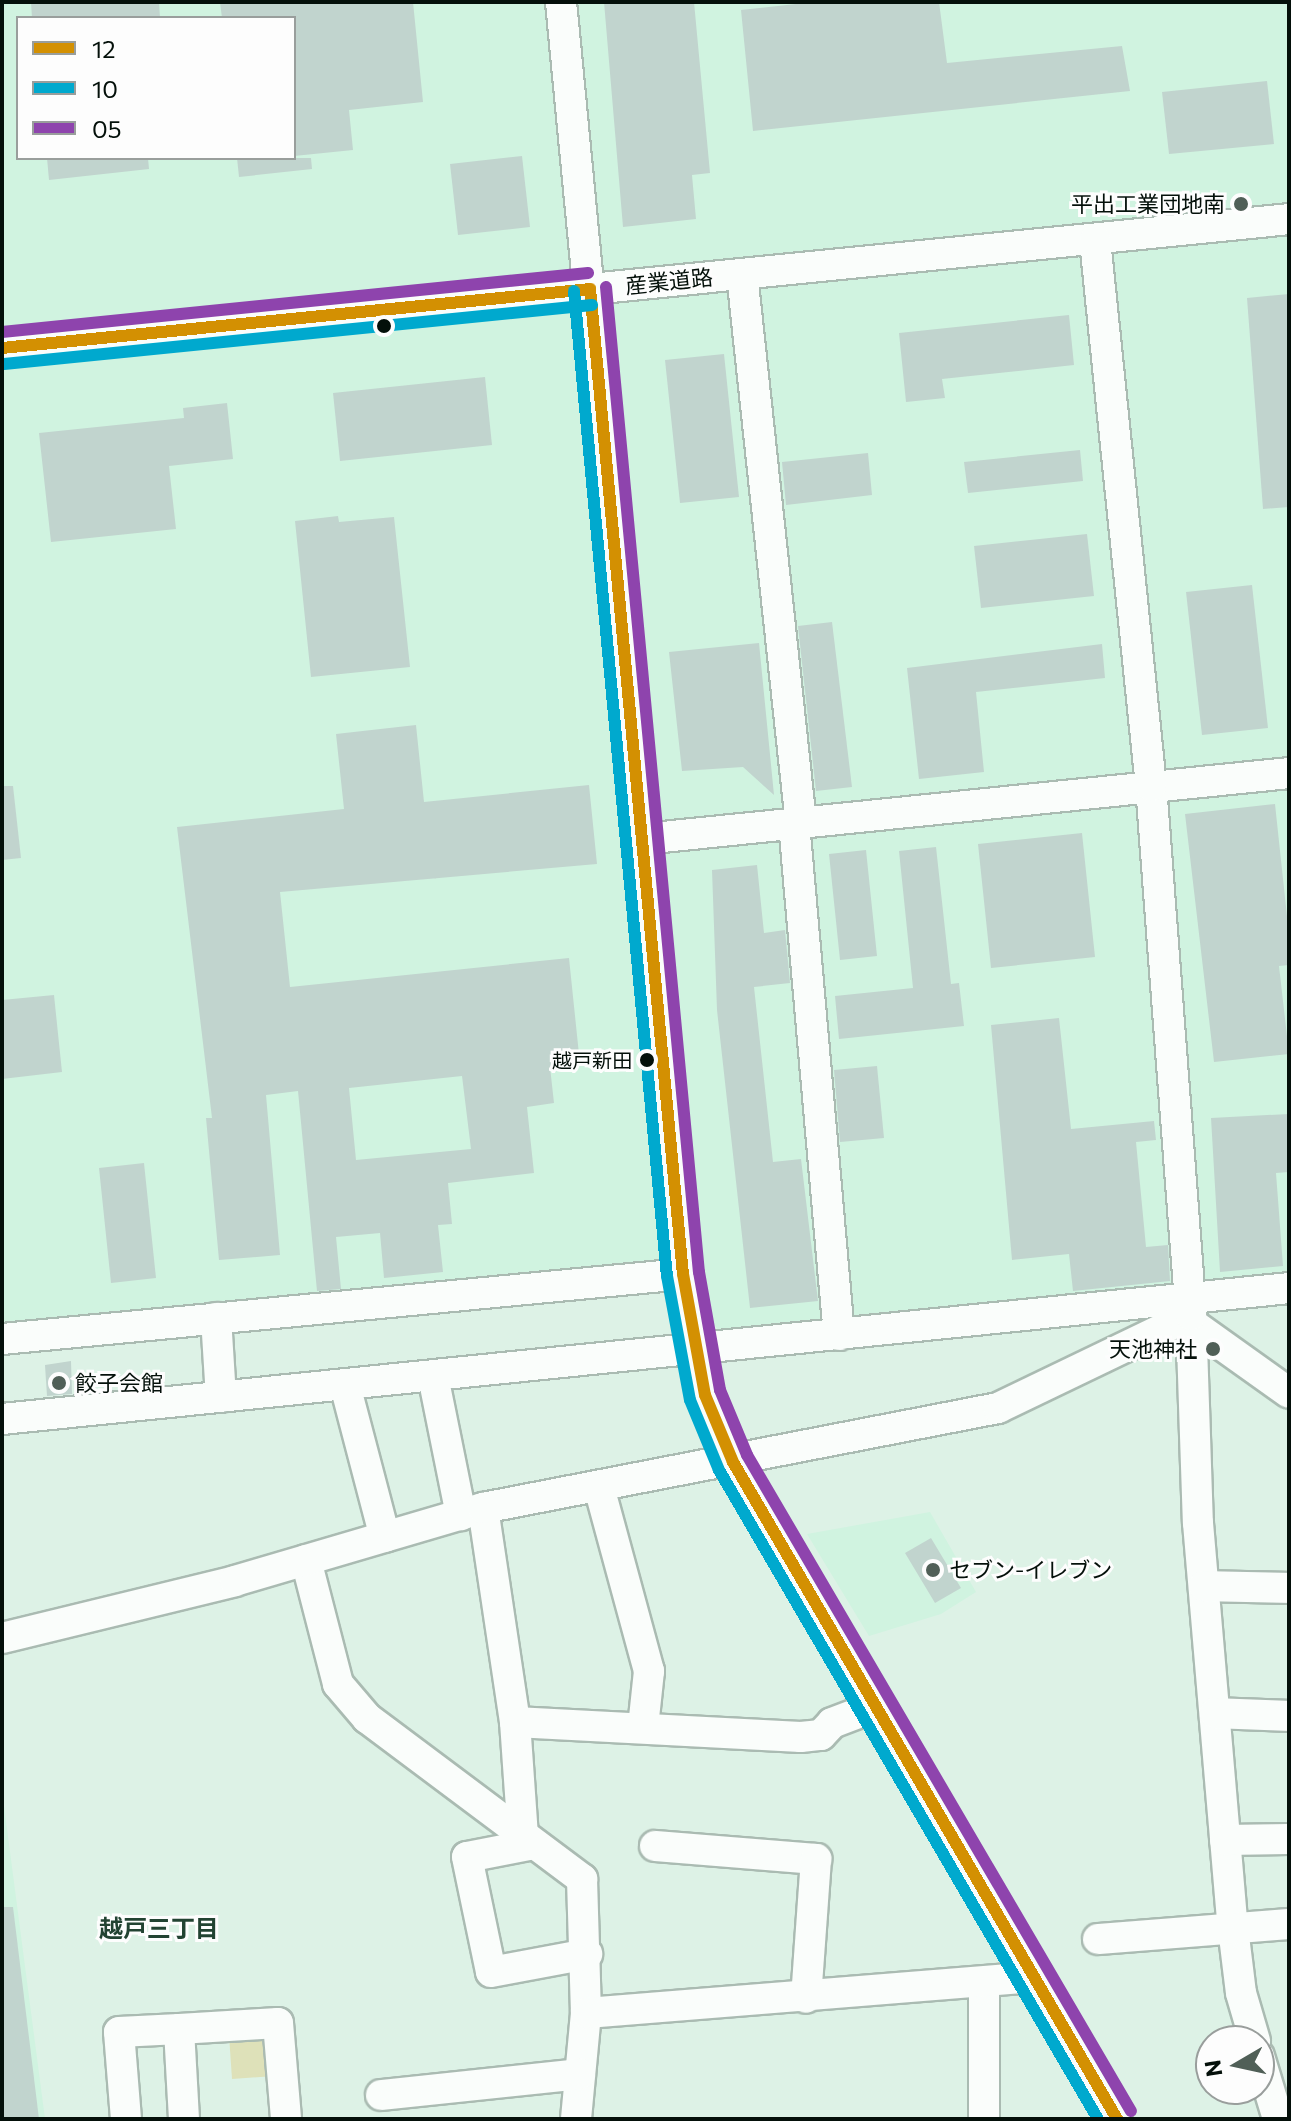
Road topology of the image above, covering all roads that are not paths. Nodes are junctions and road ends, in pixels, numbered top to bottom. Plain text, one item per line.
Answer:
1 (561, 2) edge
2 (1289, 219) edge
3 (1095, 240) junction
4 (742, 274) junction
5 (590, 289) junction
6 (2, 348) edge
7 (1289, 773) edge
8 (1151, 786) junction
9 (798, 823) junction
10 (643, 839) junction
11 (683, 1274) junction
12 (1289, 1288) edge
13 (1191, 1312) junction
14 (216, 1318) junction
15 (839, 1335) junction
16 (2, 1339) edge
17 (694, 1350) junction
18 (433, 1376) junction
19 (345, 1385) junction
20 (1289, 1393) edge
21 (221, 1397) junction
22 (2, 1419) edge
23 (733, 1462) junction
24 (599, 1487) junction
25 (472, 1512) junction
26 (385, 1537) junction
27 (306, 1560) junction
28 (1204, 1586) junction
29 (1289, 1588) edge
30 (2, 1638) edge
31 (874, 1707) junction
32 (1215, 1713) junction
33 (1289, 1716) edge
34 (515, 1722) junction
35 (643, 1727) junction
36 (528, 1839) junction
37 (1289, 1839) edge
38 (1225, 1840) junction
39 (655, 1846) dead end
40 (1289, 1924) edge
41 (1233, 1928) junction
42 (1098, 1939) dead end
43 (587, 1954) junction
44 (1032, 1977) junction
45 (984, 1986) junction
46 (806, 1998) junction
47 (586, 2013) junction
48 (1250, 2025) edge
49 (179, 2029) junction
50 (580, 2074) junction
51 (381, 2095) dead end
52 (126, 2119) edge
53 (184, 2119) edge
54 (286, 2119) edge
55 (576, 2119) edge
56 (984, 2119) edge
57 (1117, 2119) edge

1 - 5 street
2 - 3 street, 産業道路
3 - 4 street, 産業道路
3 - 8 street
4 - 5 street, 産業道路
4 - 9 street
5 - 6 street, 産業道路
5 - 10 street
7 - 8 street
8 - 9 street
8 - 13 street
9 - 10 street
9 - 15 street
10 - 11 street
11 - 14 street
11 - 17 street
12 - 13 street
13 - 15 street
13 - 20 street
13 - 23 street
13 - 28 street
14 - 16 street
14 - 21 street
15 - 17 street
17 - 18 street
17 - 23 street
18 - 19 street
18 - 25 street
19 - 21 street
19 - 26 street
21 - 22 street
23 - 24 street
23 - 31 street
24 - 25 street
24 - 35 street
25 - 26 street
25 - 34 street
26 - 27 street
27 - 30 street
27 - 36 street
28 - 29 street
28 - 32 street
31 - 35 street
31 - 44 street
32 - 33 street
32 - 38 street
34 - 35 street
34 - 36 street
36 - 43 street
36 - 43 street
37 - 38 street
38 - 41 street
39 - 46 street
40 - 41 street
41 - 42 street
41 - 48 street
43 - 47 street
44 - 45 street
44 - 57 street
45 - 46 street
45 - 56 street
46 - 47 street
47 - 50 street
49 - 52 street
49 - 53 street
49 - 54 street
50 - 51 street
50 - 55 street

